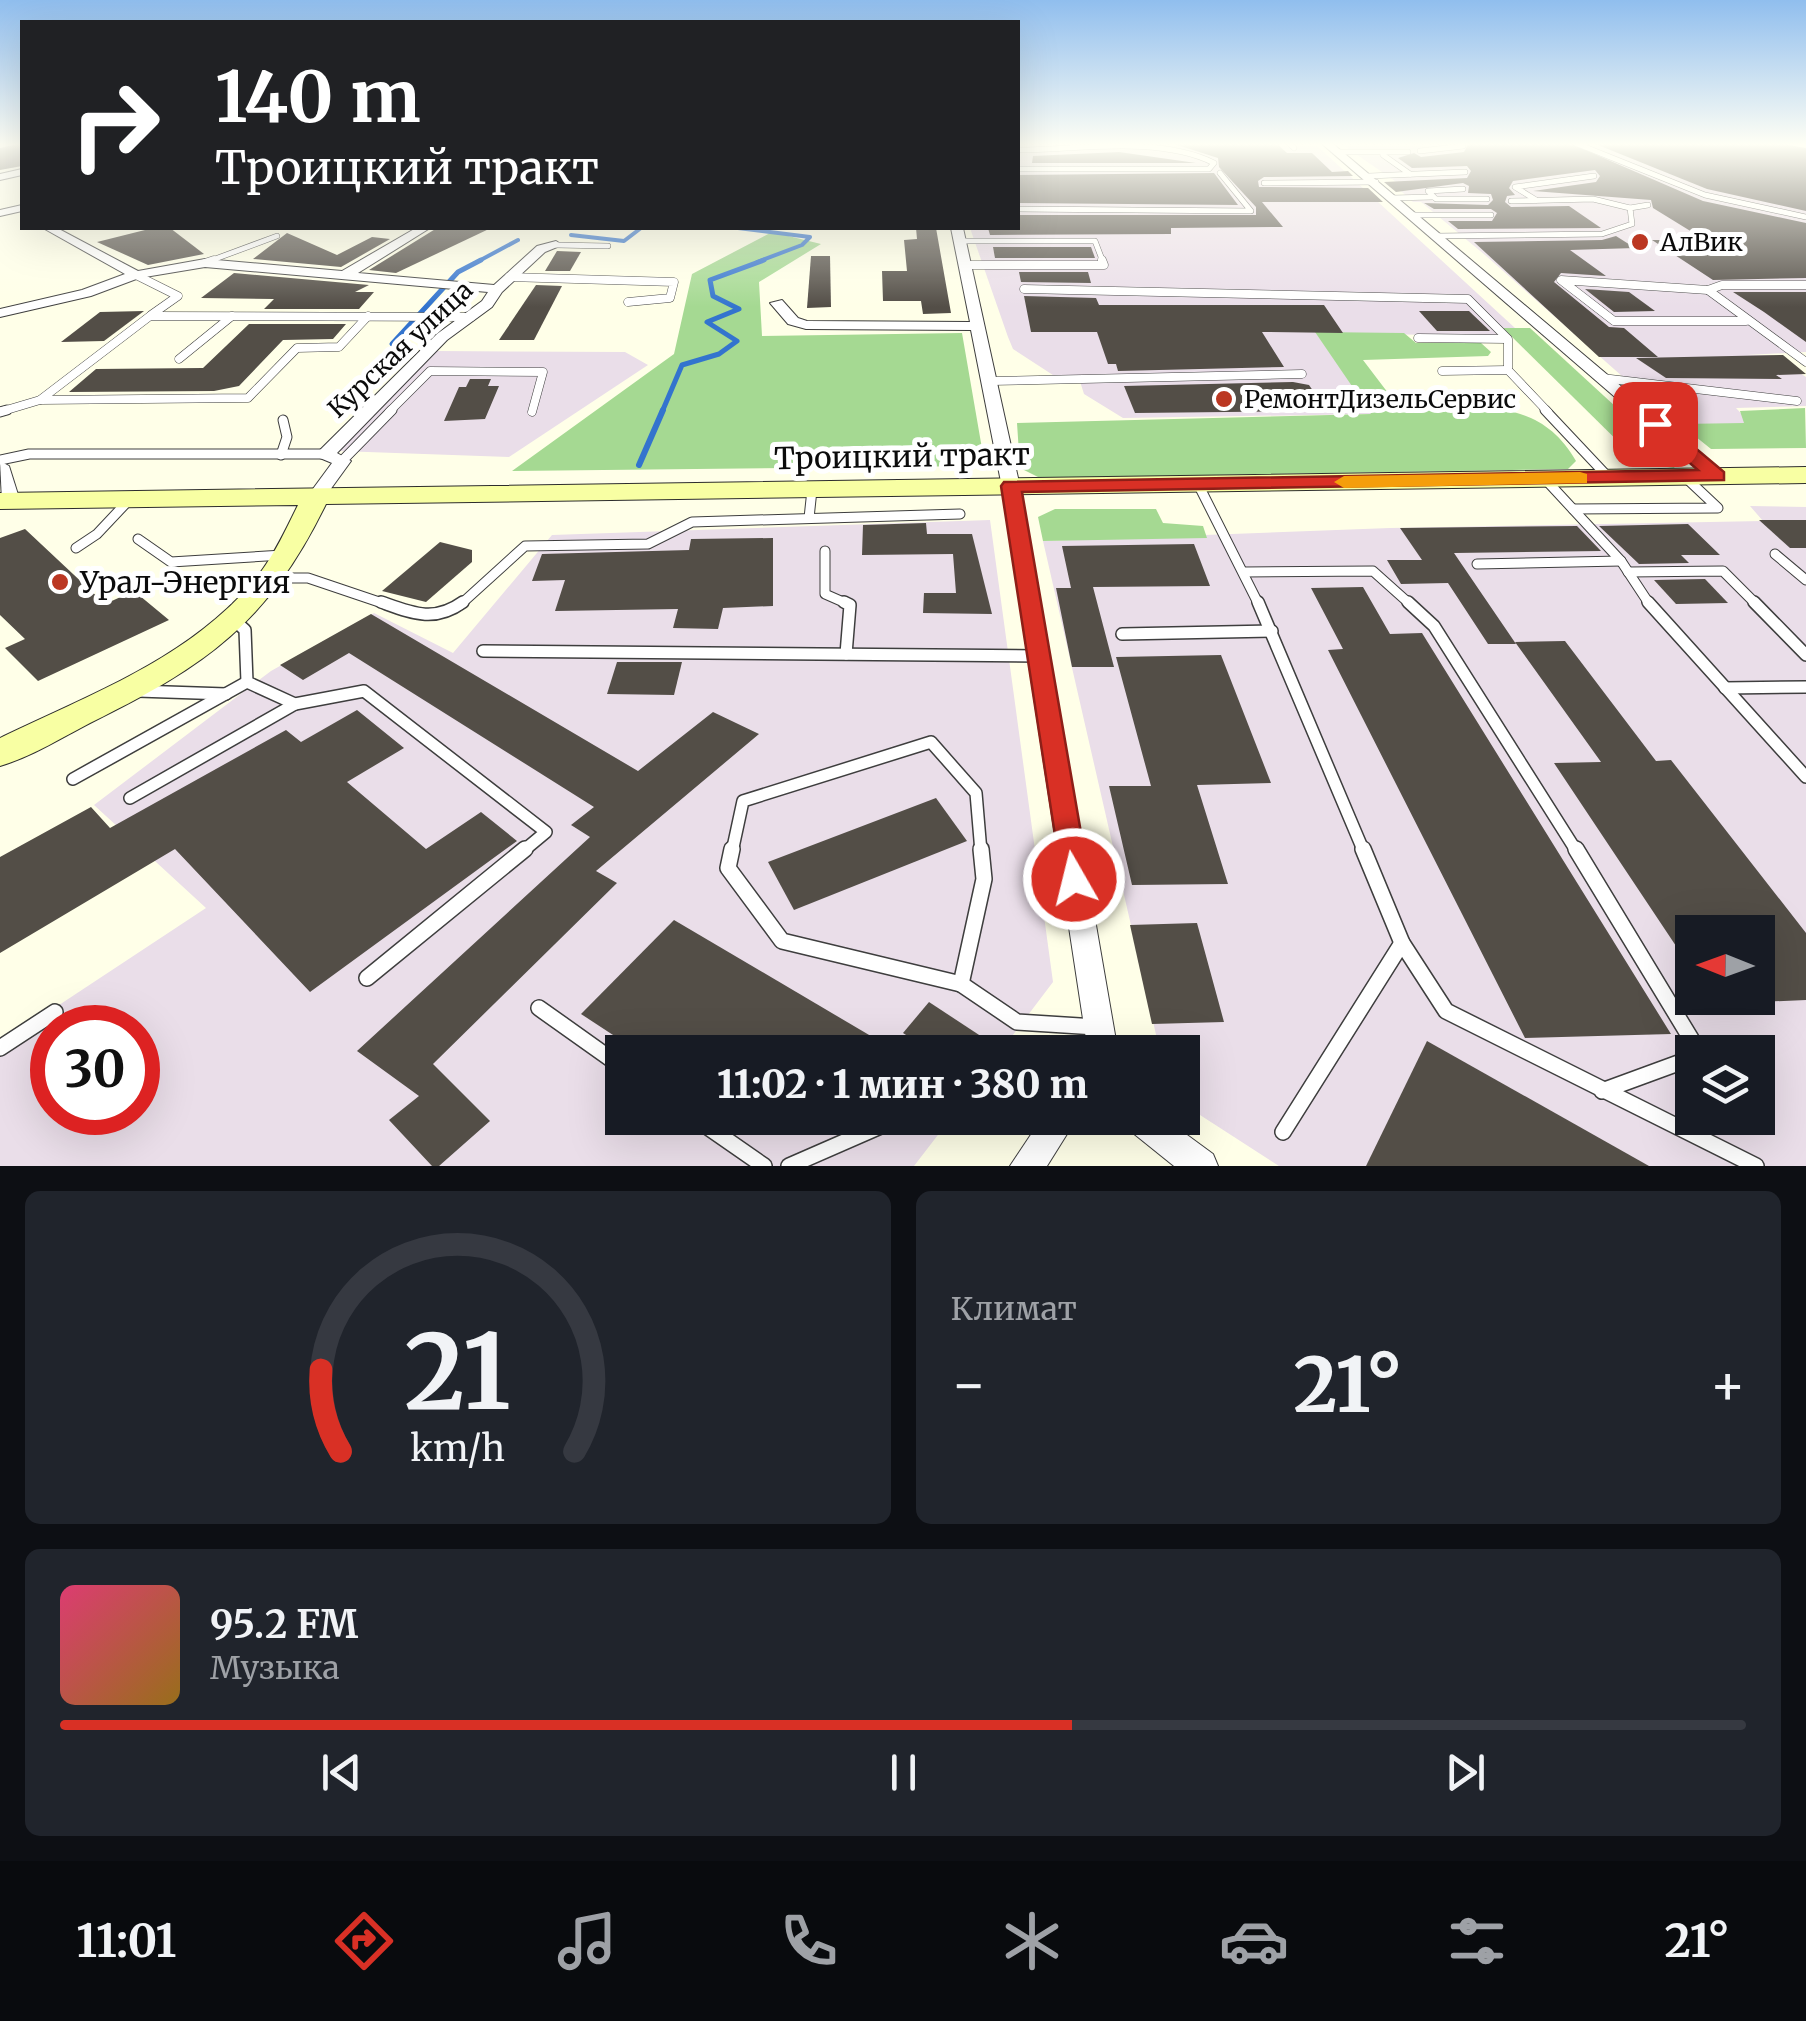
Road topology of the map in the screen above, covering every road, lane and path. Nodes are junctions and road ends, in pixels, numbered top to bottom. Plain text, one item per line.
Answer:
1 (1240, 197) edge
2 (1416, 197) edge
3 (1440, 197) edge
4 (1533, 197) edge
5 (1715, 197) edge
6 (1392, 198) joint
7 (1486, 200) dead end
8 (1537, 200) junction
9 (1511, 201) dead end
10 (1727, 202) junction
11 (1702, 204) dead end
12 (1648, 205) dead end
13 (1630, 208) junction
14 (1020, 209) edge
15 (1410, 215) junction
16 (1491, 215) dead end
17 (1806, 217) edge
18 (53, 230) edge
19 (421, 230) edge
20 (959, 234) edge
21 (277, 236) dead end
22 (1434, 236) junction
23 (556, 245) joint
24 (608, 246) dead end
25 (204, 263) junction
26 (965, 265) junction
27 (347, 274) junction
28 (136, 276) junction
29 (509, 277) junction
30 (1806, 285) edge
31 (497, 289) junction
32 (1024, 289) dead end
33 (1708, 290) junction
34 (628, 302) dead end
35 (777, 304) dead end
36 (0, 312) edge
37 (150, 316) junction
38 (232, 316) junction
39 (368, 316) junction
40 (472, 317) junction
41 (1746, 322) junction
42 (975, 326) junction
43 (1418, 338) dead end
44 (1508, 339) junction
45 (180, 360) dead end
46 (1806, 362) edge
47 (1442, 370) dead end
48 (1508, 370) junction
49 (1302, 374) dead end
50 (1602, 378) junction
51 (992, 382) junction
52 (40, 400) junction
53 (1797, 401) dead end
54 (0, 412) edge
55 (532, 412) dead end
56 (283, 420) dead end
57 (281, 455) junction
58 (334, 457) junction
59 (0, 463) edge
60 (1806, 475) edge
61 (1684, 476) junction
62 (1717, 476) junction
63 (1609, 478) junction
64 (1545, 479) junction
65 (1198, 484) junction
66 (1011, 486) junction
67 (812, 490) junction
68 (316, 498) junction
69 (129, 500) junction
70 (5, 501) edge
71 (1573, 509) junction
72 (960, 514) dead end
73 (809, 518) junction
74 (138, 539) dead end
75 (76, 548) dead end
76 (824, 551) dead end
77 (1775, 554) dead end
78 (1621, 561) junction
79 (1477, 564) dead end
80 (278, 566) junction
81 (1244, 572) junction
82 (1628, 572) junction
83 (1806, 580) edge
84 (234, 620) junction
85 (1272, 631) junction
86 (1122, 634) dead end
87 (484, 651) dead end
88 (846, 654) junction
89 (1040, 656) junction
90 (1806, 656) edge
91 (247, 682) junction
92 (1806, 687) edge
93 (1726, 688) junction
94 (122, 690) junction
95 (227, 694) junction
96 (295, 704) junction
97 (0, 753) edge
98 (1806, 777) edge
99 (74, 779) dead end
100 (130, 798) dead end
101 (1402, 944) junction
102 (367, 978) dead end
103 (961, 984) junction
104 (539, 1008) dead end
105 (30, 1028) edge
106 (1097, 1028) junction
107 (1099, 1035) edge
108 (1689, 1035) edge
109 (0, 1048) edge
110 (605, 1055) edge
111 (1675, 1064) edge
112 (1602, 1091) junction
113 (1284, 1132) dead end
114 (719, 1135) edge
115 (860, 1135) edge
116 (1049, 1135) edge
117 (1161, 1135) edge
118 (764, 1166) edge
119 (790, 1166) edge
120 (1027, 1166) edge
121 (1201, 1166) edge
122 (1756, 1166) edge

1 - 14 lane
2 - 6 lane
3 - 7 lane
4 - 8 lane
5 - 10 lane
6 - 15 street
8 - 9 lane
8 - 13 lane
10 - 11 lane
10 - 17 lane
12 - 13 lane
13 - 22 lane
15 - 16 lane
15 - 22 street
18 - 28 street
19 - 27 street
20 - 26 street
20 - 26 lane
21 - 25 lane
22 - 50 street
23 - 24 lane
23 - 29 street, Курская улица
25 - 27 street
25 - 28 street
26 - 42 street
27 - 31 street
28 - 36 street
28 - 37 lane
29 - 31 street, Курская улица
29 - 34 lane
30 - 33 lane
31 - 40 street, Курская улица
32 - 44 lane
33 - 41 lane
33 - 41 lane
35 - 42 street
37 - 38 lane
37 - 52 lane
38 - 39 lane
38 - 45 lane
39 - 40 lane
39 - 52 lane
40 - 58 street, Курская улица
41 - 46 lane
42 - 51 street
43 - 44 lane
44 - 48 lane
47 - 48 lane
48 - 63 lane
49 - 51 lane
50 - 53 lane
50 - 62 street
51 - 66 street
52 - 54 lane
55 - 58 lane
56 - 57 lane
57 - 58 lane
57 - 59 lane
58 - 68 street, Курская улица
59 - 70 street
60 - 62 main road, Троицкий тракт
61 - 62 main road, Троицкий тракт
61 - 63 main road, Троицкий тракт
61 - 71 lane
63 - 64 main road, Троицкий тракт
64 - 65 main road, Троицкий тракт
64 - 71 lane
65 - 66 main road, Троицкий тракт
65 - 81 lane
66 - 67 main road, Троицкий тракт
66 - 89 street
67 - 68 main road, Троицкий тракт
67 - 73 lane
68 - 69 main road, Троицкий тракт
68 - 80 main road
69 - 70 main road, Троицкий тракт
69 - 75 lane
71 - 78 lane
72 - 73 lane
73 - 80 lane
74 - 80 lane
76 - 88 lane
77 - 83 lane
78 - 79 lane
78 - 82 lane
80 - 84 main road
81 - 85 lane
81 - 108 lane
82 - 90 lane
82 - 93 lane
84 - 91 lane
84 - 94 main road
85 - 86 lane
85 - 101 lane
87 - 88 lane
88 - 89 lane
89 - 106 street
91 - 95 lane
91 - 96 lane
92 - 93 lane
93 - 98 lane
94 - 95 lane
94 - 97 main road
95 - 99 lane
96 - 100 lane
96 - 102 lane
101 - 112 lane
101 - 113 lane
103 - 103 lane
103 - 106 lane
104 - 110 lane
105 - 109 lane
106 - 107 street
111 - 112 lane
112 - 122 lane
114 - 118 lane
115 - 119 lane
116 - 120 street
117 - 121 street

